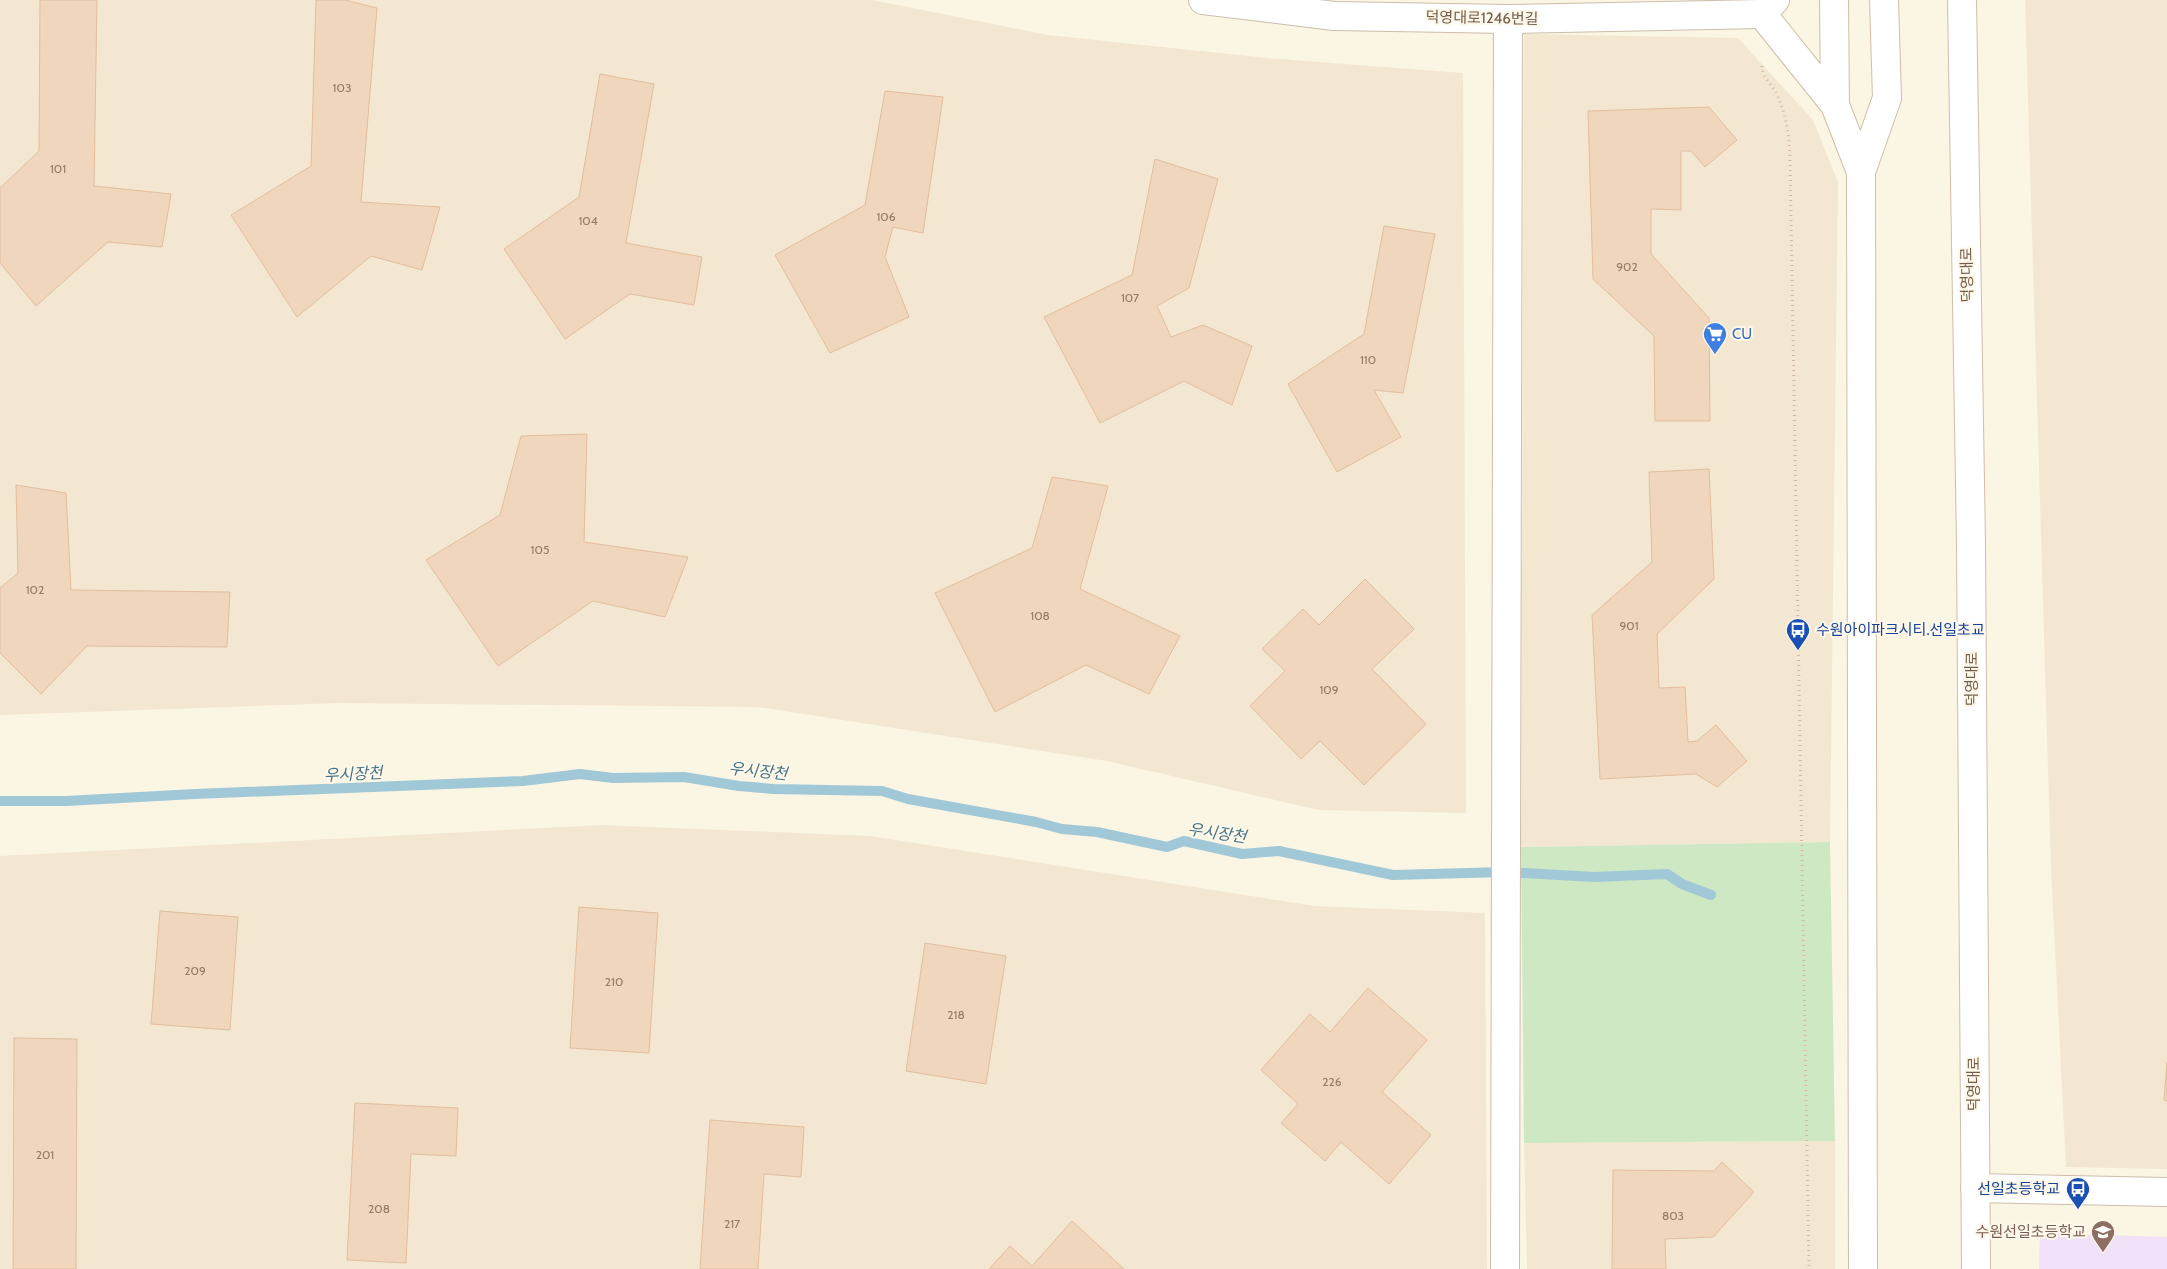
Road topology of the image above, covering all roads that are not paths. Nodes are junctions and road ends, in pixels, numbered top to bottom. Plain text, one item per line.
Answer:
1 (1203, 0) edge
2 (1834, 0) edge
3 (1884, 0) edge
4 (1962, 0) edge
5 (1769, 7) edge
6 (1508, 20) junction
7 (1835, 105) junction
8 (1862, 172) junction
9 (1975, 1188) junction
10 (2167, 1192) edge
11 (1506, 1269) edge
12 (1863, 1269) edge
13 (1976, 1269) edge

1 - 6 main road, 덕영대로1246번길
2 - 7 main road
3 - 8 main road
4 - 9 main road, 덕영대로
5 - 6 main road, 덕영대로1246번길
5 - 7 main road
6 - 11 main road
7 - 8 main road
8 - 12 main road
9 - 10 main road
9 - 13 main road, 덕영대로

